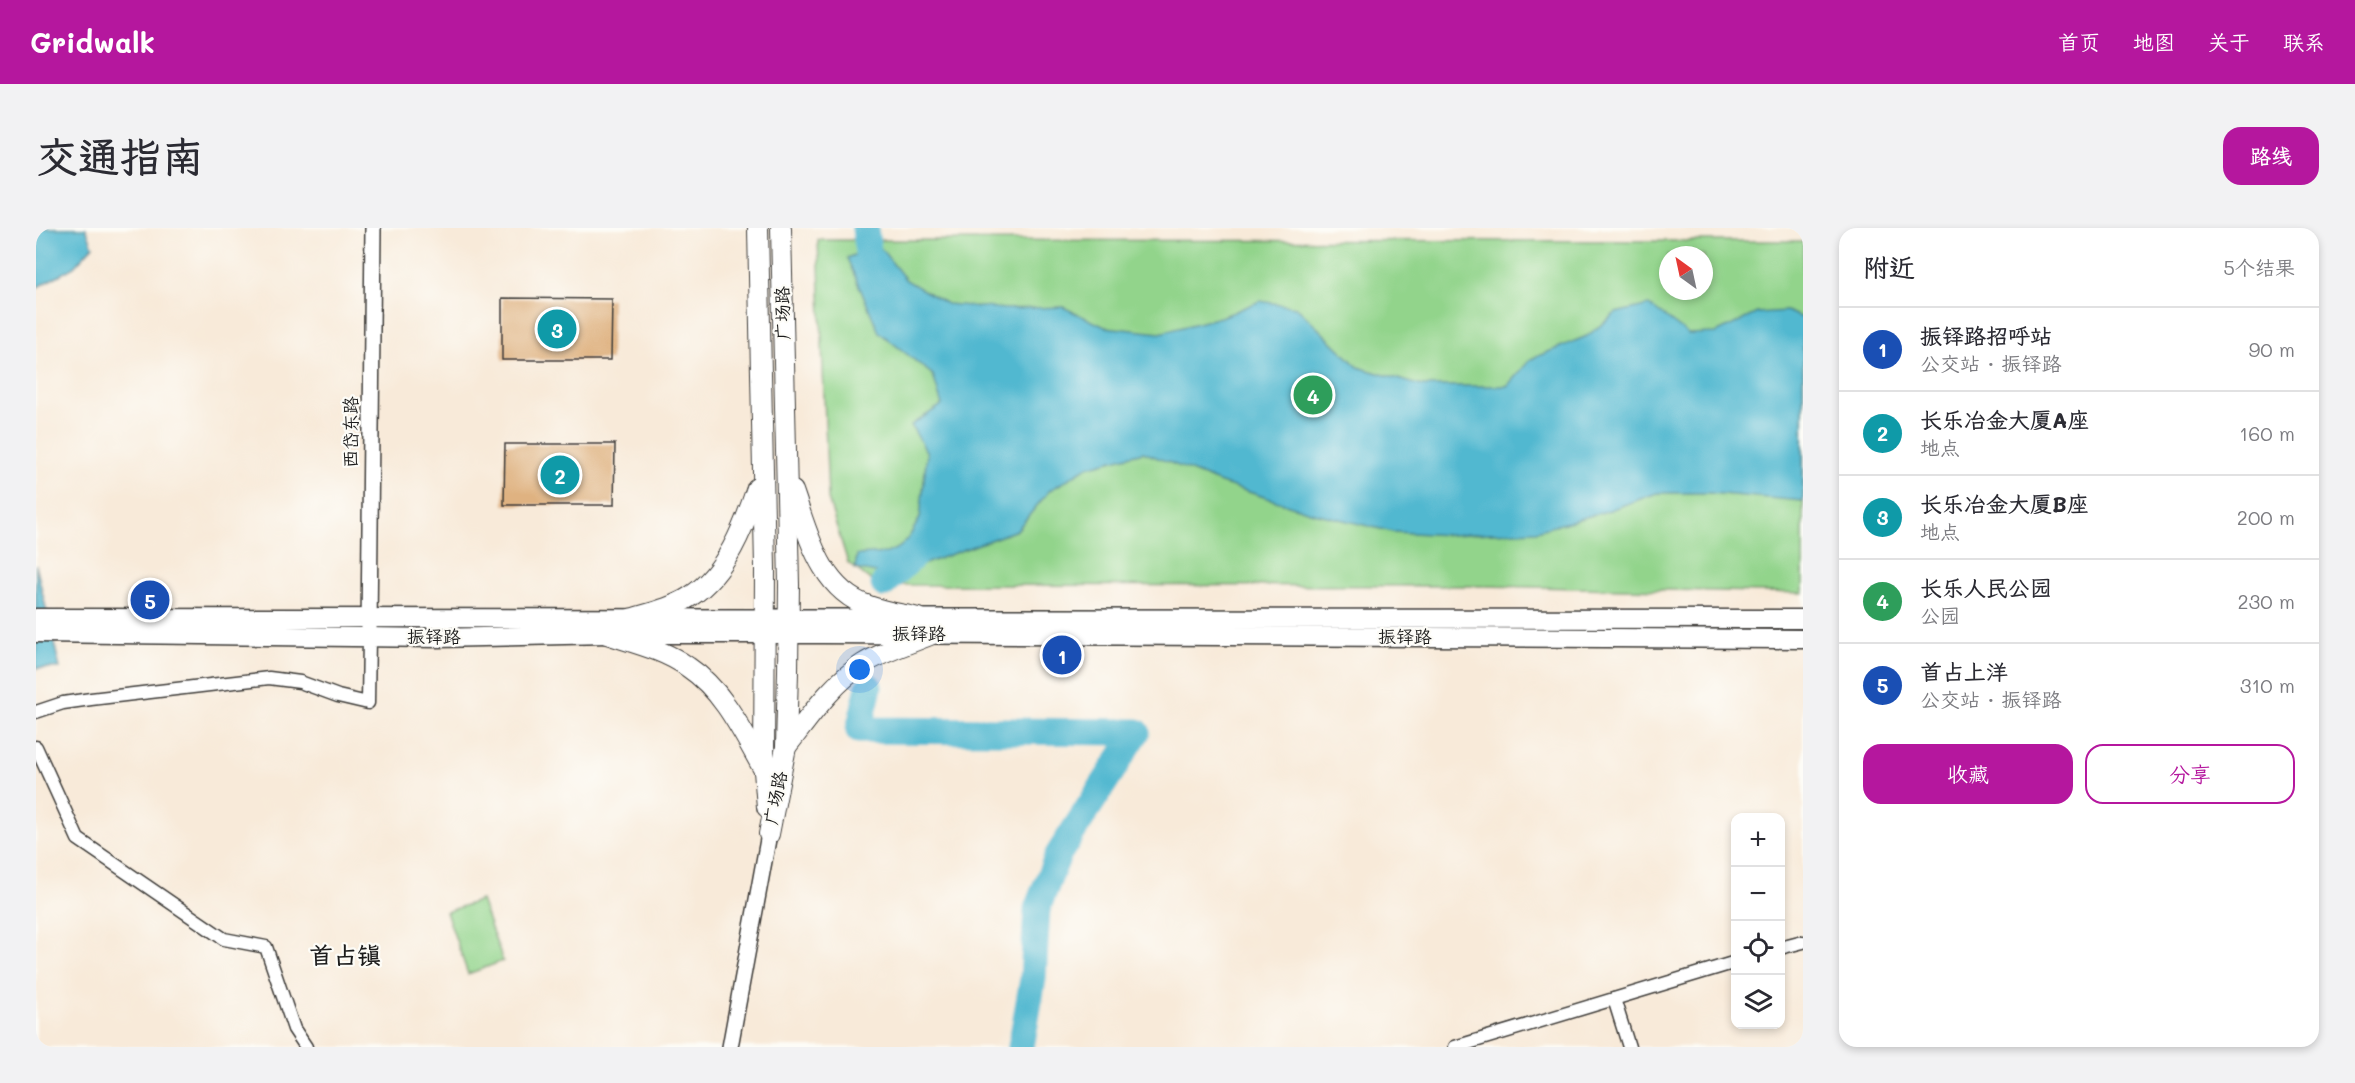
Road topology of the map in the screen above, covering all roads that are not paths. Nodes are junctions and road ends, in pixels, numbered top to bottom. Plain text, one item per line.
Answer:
1 (373, 228) edge
2 (758, 228) edge
3 (781, 228) edge
4 (787, 473) junction
5 (761, 474) junction
6 (36, 618) edge
7 (918, 618) junction
8 (630, 619) junction
9 (1803, 619) edge
10 (58, 626) junction
11 (369, 627) junction
12 (765, 627) junction
13 (788, 627) junction
14 (36, 633) edge
15 (607, 634) junction
16 (932, 634) junction
17 (1803, 639) edge
18 (36, 712) edge
19 (36, 747) edge
20 (786, 747) junction
21 (764, 771) junction
22 (769, 834) junction
23 (1803, 942) edge
24 (1785, 947) edge
25 (1731, 964) edge
26 (1614, 999) junction
27 (306, 1047) edge
28 (730, 1047) edge
29 (1455, 1047) edge
30 (1629, 1047) edge

1 - 11 street, 西岱东路
2 - 5 main road, 广场路
3 - 4 main road, 广场路
4 - 7 main road
4 - 13 main road, 广场路
5 - 8 main road
5 - 12 main road, 广场路
6 - 10 main road, 振铎路
7 - 9 main road, 振铎路
7 - 13 main road, 振铎路
8 - 11 main road, 振铎路
8 - 12 main road, 振铎路
10 - 11 main road, 振铎路
10 - 14 main road, 振铎路
11 - 15 main road, 振铎路
11 - 18 street
12 - 13 main road, 振铎路
12 - 15 main road, 振铎路
12 - 21 main road, 广场路
13 - 16 main road, 振铎路
13 - 20 main road, 广场路
15 - 21 main road
16 - 17 main road, 振铎路
16 - 20 main road
19 - 27 street
20 - 22 main road, 广场路
21 - 22 main road, 广场路
22 - 28 street
23 - 24 street
25 - 26 street
26 - 29 street
26 - 30 street

